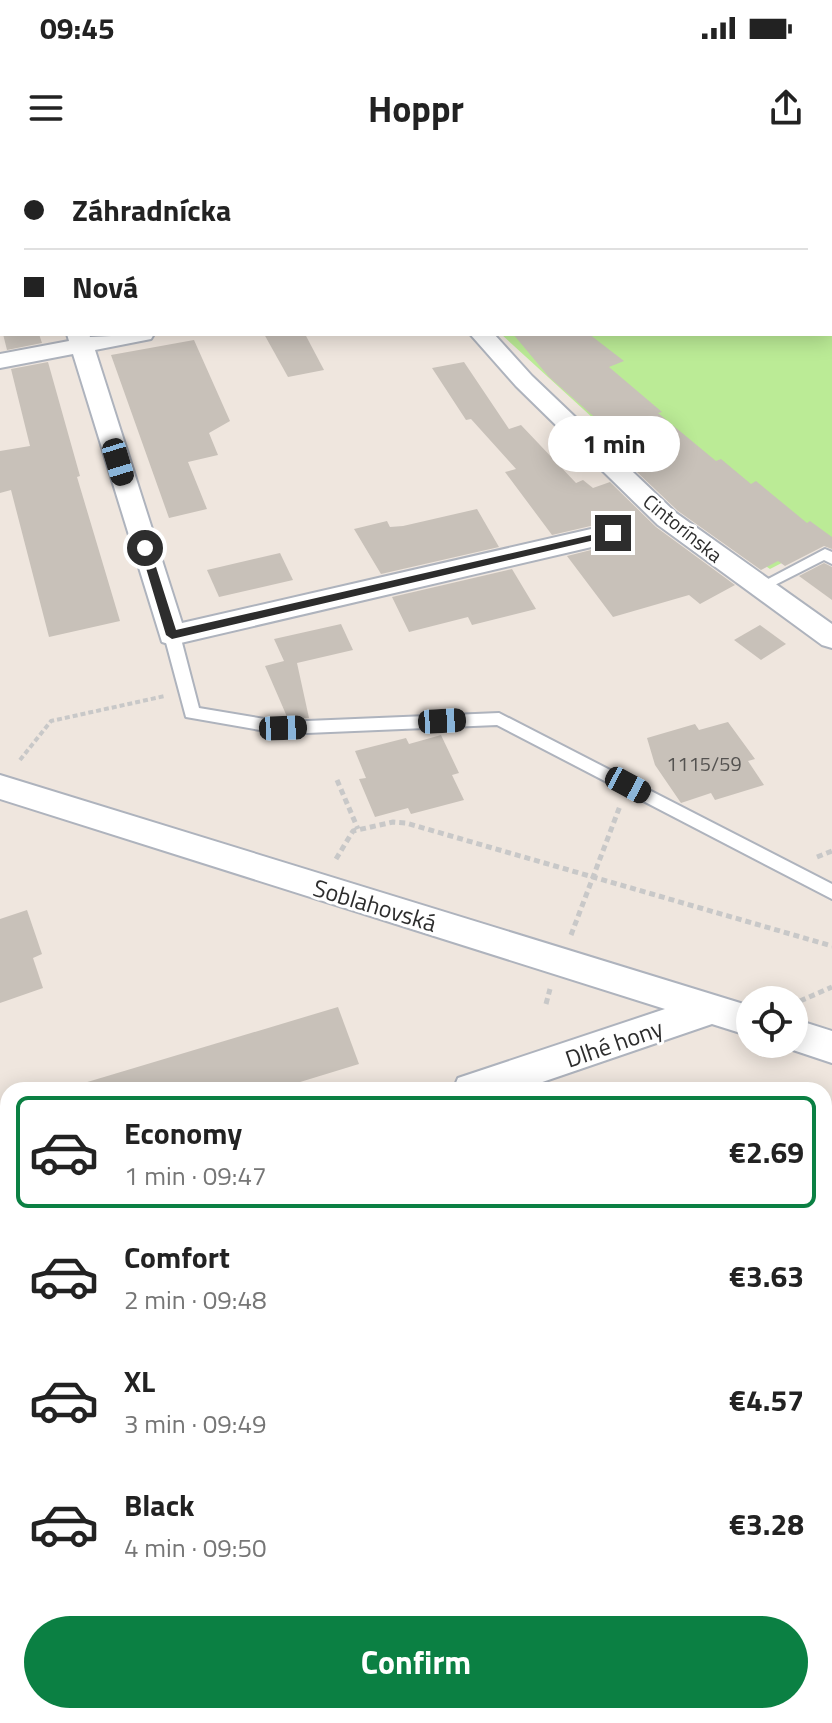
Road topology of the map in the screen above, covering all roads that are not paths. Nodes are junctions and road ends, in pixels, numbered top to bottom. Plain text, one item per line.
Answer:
1 (122, 336) edge
2 (483, 336) edge
3 (80, 340) edge
4 (0, 361) edge
5 (613, 533) dead end
6 (832, 559) edge
7 (760, 587) junction
8 (172, 635) junction
9 (832, 638) edge
10 (0, 787) edge
11 (832, 892) edge
12 (712, 1009) junction
13 (736, 1017) edge
14 (808, 1027) edge
15 (832, 1047) edge
16 (495, 1082) edge

1 - 3 street
2 - 7 street, Cintorínska
3 - 4 street
3 - 8 street
5 - 8 street
6 - 7 lane
7 - 9 street, Cintorínska
8 - 11 lane
10 - 12 street, Soblahovská
12 - 13 street, Soblahovská
12 - 16 street, Dlhé hony
14 - 15 street

